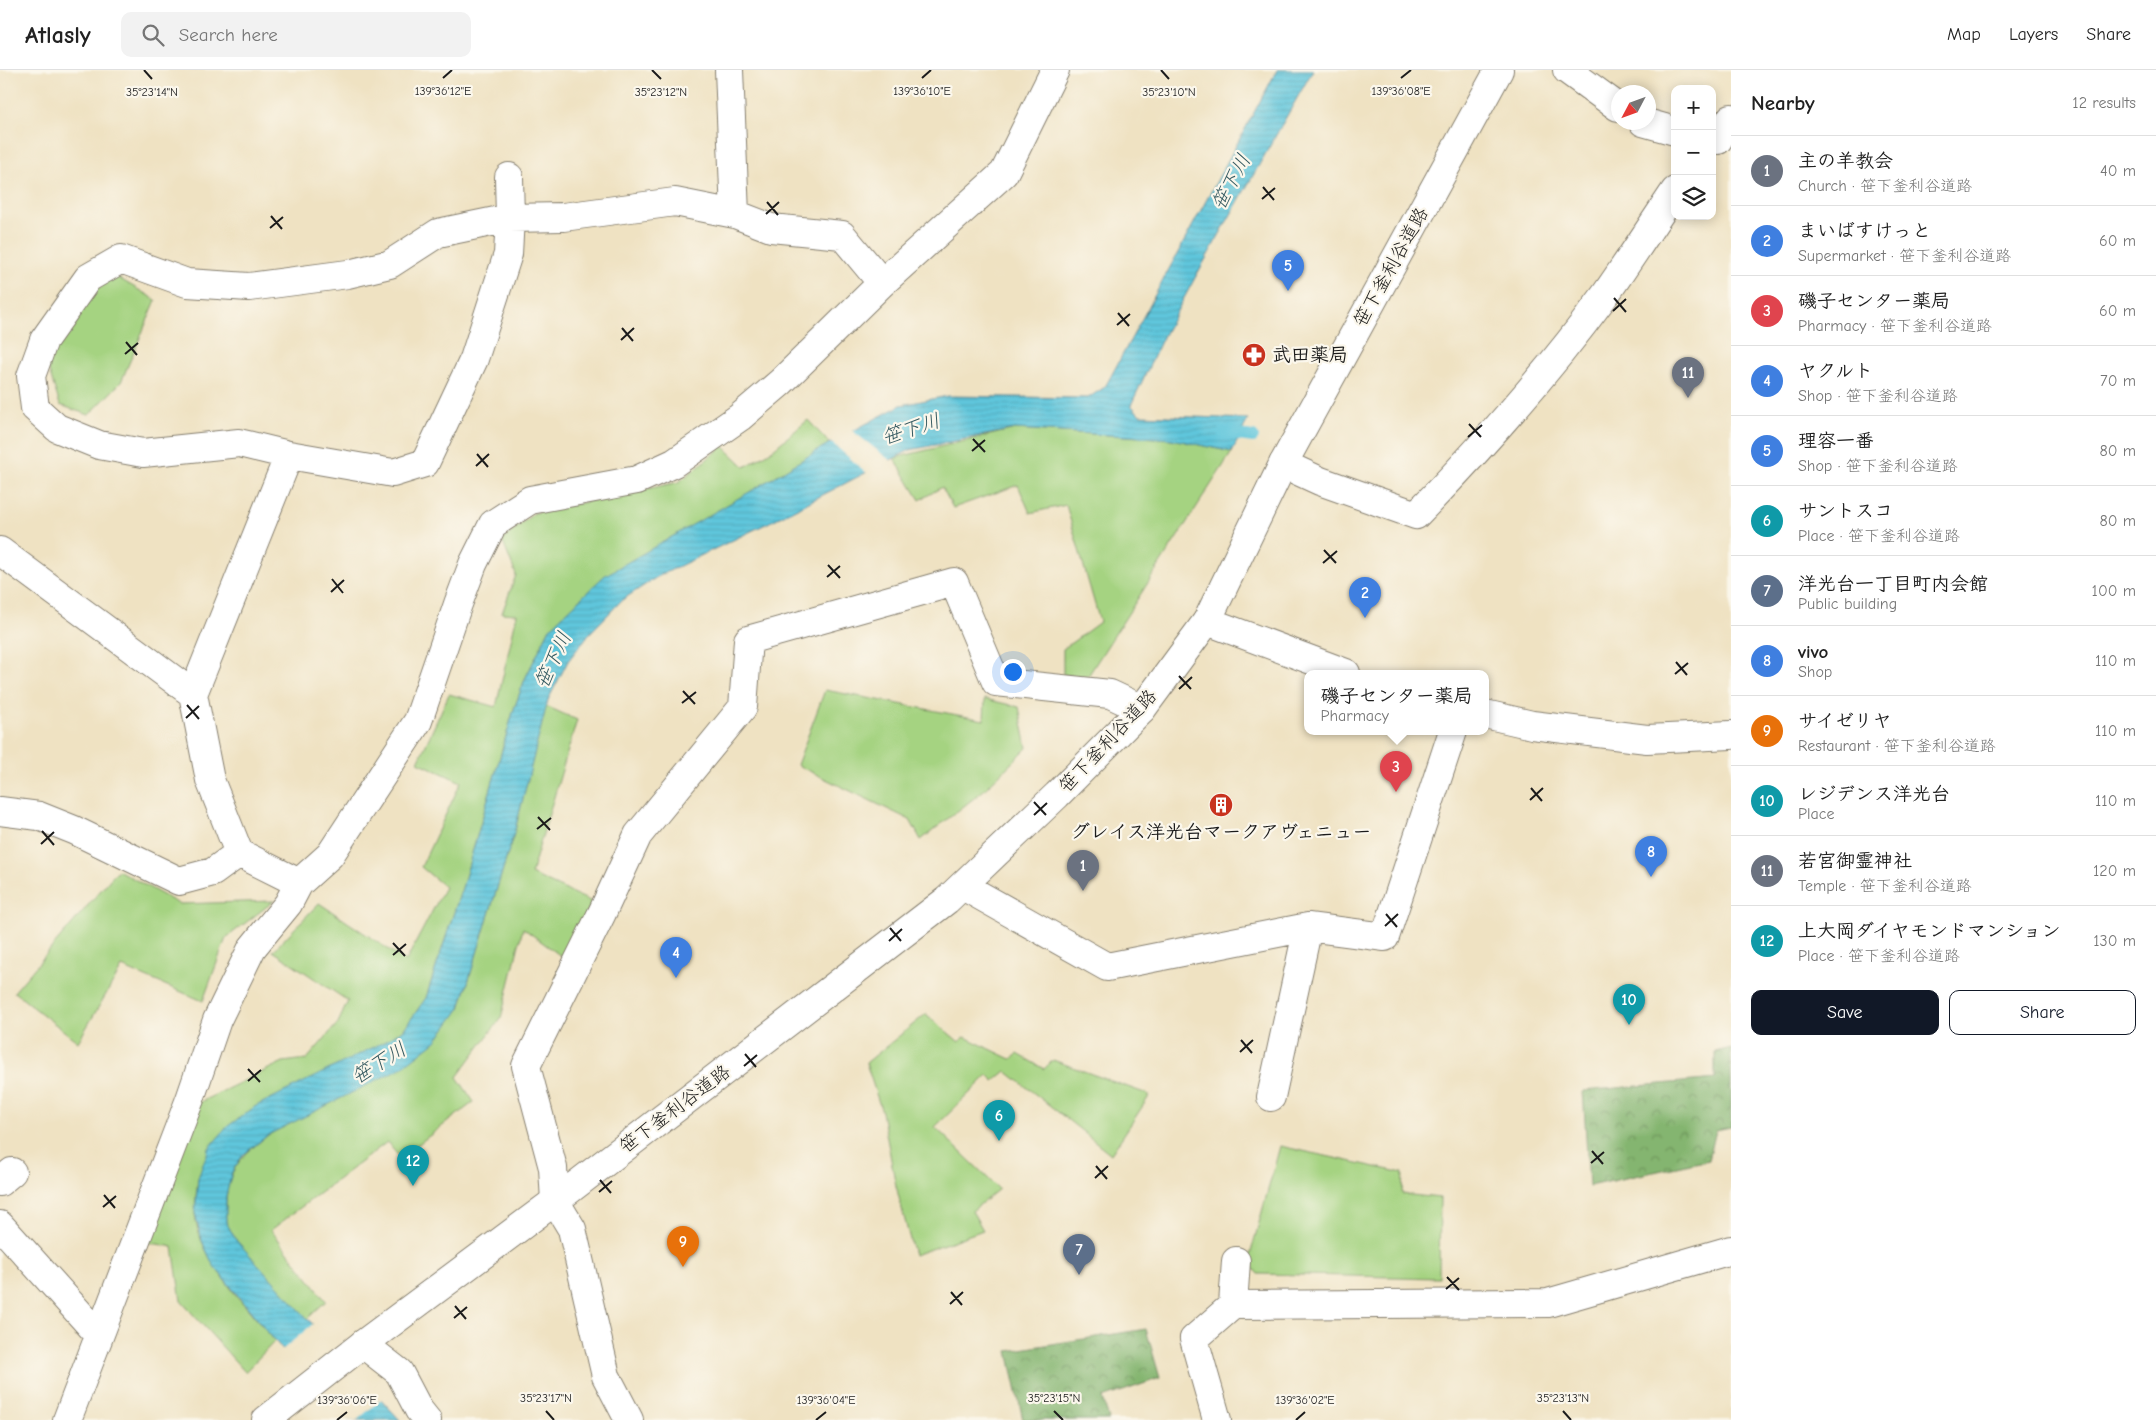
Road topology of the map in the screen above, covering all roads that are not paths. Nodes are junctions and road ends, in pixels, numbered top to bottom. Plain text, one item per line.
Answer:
1 (730, 70) edge
2 (1055, 70) edge
3 (1499, 70) edge
4 (1568, 70) edge
5 (1611, 102) edge
6 (1656, 126) edge
7 (1671, 131) edge
8 (509, 177) dead end
9 (1671, 197) edge
10 (735, 214) junction
11 (510, 218) junction
12 (882, 283) junction
13 (289, 455) junction
14 (1283, 464) junction
15 (2, 556) edge
16 (1207, 621) junction
17 (1338, 670) edge
18 (194, 694) junction
19 (1142, 709) junction
20 (1489, 715) edge
21 (1452, 735) edge
22 (1731, 735) edge
23 (0, 812) edge
24 (239, 853) junction
25 (299, 883) junction
26 (963, 886) junction
27 (1308, 927) junction
28 (1271, 1097) dead end
29 (555, 1201) junction
30 (0, 1225) edge
31 (1731, 1250) edge
32 (1236, 1262) dead end
33 (1233, 1305) junction
34 (99, 1335) junction
35 (363, 1344) junction
36 (67, 1420) edge
37 (266, 1420) edge
38 (427, 1420) edge
39 (629, 1420) edge
40 (1217, 1420) edge

1 - 10 street
2 - 12 street
3 - 14 street, 笹下釜利谷道路
4 - 5 street
6 - 7 street
8 - 11 street
9 - 14 street
10 - 11 street
10 - 12 street
11 - 13 street
11 - 13 street
12 - 25 street
13 - 18 street
14 - 16 street, 笹下釜利谷道路
15 - 18 street
16 - 17 street
16 - 19 street, 笹下釜利谷道路
18 - 24 street
19 - 26 street, 笹下釜利谷道路
19 - 29 street
20 - 22 street
21 - 27 street
23 - 24 street
24 - 25 street
25 - 34 street
26 - 27 street
26 - 29 street, 笹下釜利谷道路
27 - 28 street
29 - 35 street, 笹下釜利谷道路
29 - 39 street
30 - 34 street
31 - 33 street
32 - 33 street
33 - 40 street
34 - 36 street
35 - 37 street, 笹下釜利谷道路
35 - 38 street

